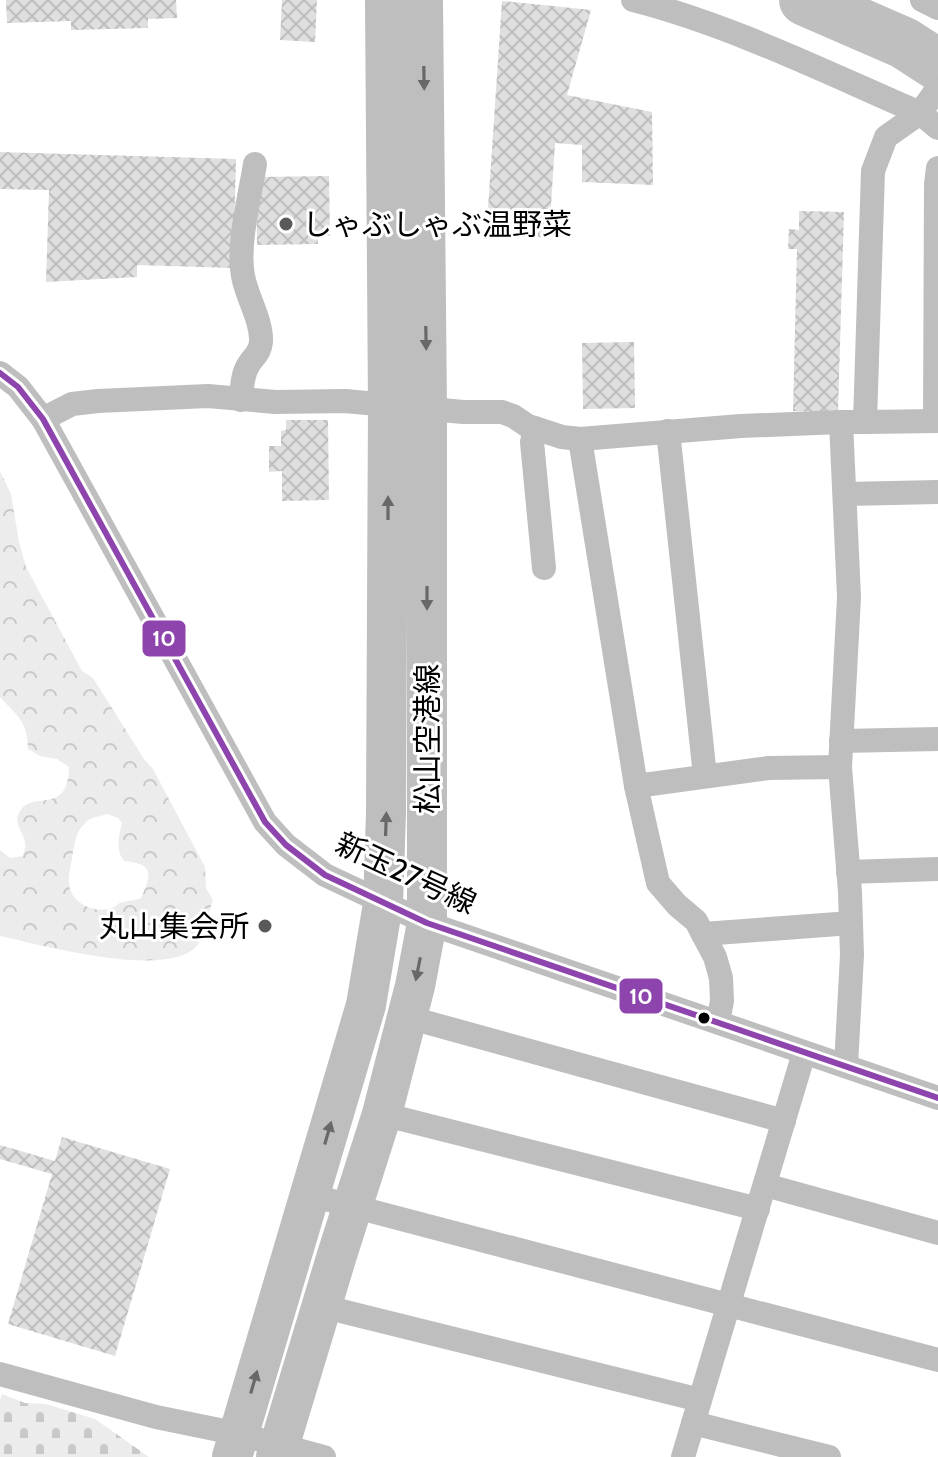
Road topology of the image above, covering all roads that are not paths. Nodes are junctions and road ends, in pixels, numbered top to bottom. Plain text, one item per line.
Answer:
1 (385, 0) edge
2 (423, 0) edge
3 (633, 0) edge
4 (922, 0) edge
5 (938, 8) edge
6 (938, 88) edge
7 (929, 120) edge
8 (255, 164) dead end
9 (938, 168) edge
10 (0, 373) edge
11 (241, 400) junction
12 (388, 405) junction
13 (427, 408) junction
14 (43, 419) junction
15 (937, 421) edge
16 (853, 422) junction
17 (535, 428) junction
18 (668, 431) junction
19 (580, 439) junction
20 (938, 492) edge
21 (845, 494) junction
22 (544, 568) dead end
23 (938, 739) edge
24 (841, 741) junction
25 (840, 767) junction
26 (705, 776) junction
27 (636, 786) junction
28 (938, 869) edge
29 (848, 872) junction
30 (383, 904) junction
31 (427, 923) junction
32 (851, 923) junction
33 (703, 934) junction
34 (407, 1017) junction
35 (718, 1022) junction
36 (804, 1053) junction
37 (846, 1066) junction
38 (938, 1098) edge
39 (382, 1114) junction
40 (784, 1121) junction
41 (765, 1185) junction
42 (310, 1195) junction
43 (354, 1207) junction
44 (758, 1209) junction
45 (938, 1233) edge
46 (729, 1305) junction
47 (321, 1306) junction
48 (938, 1360) edge
49 (0, 1374) edge
50 (697, 1411) junction
51 (236, 1446) edge
52 (278, 1451) edge
53 (324, 1457) edge
54 (683, 1457) edge
55 (829, 1457) edge

1 - 12 main road, 松山空港線
2 -> 13 main road, 松山空港線
3 - 7 street
4 - 5 street
6 - 7 street
7 - 16 street
8 - 11 street
9 - 15 street
10 - 14 street, 新玉27号線
11 - 12 street
11 - 14 street
12 - 13 street
30 -> 12 main road, 松山空港線
13 - 17 street
13 -> 31 main road, 松山空港線
14 - 30 street, 新玉27号線
15 - 16 street
16 - 18 street
16 - 21 street
17 - 19 street
17 - 22 street
18 - 19 street
18 - 26 street
19 - 27 street
20 - 21 street
21 - 24 street
23 - 24 street
24 - 25 street
25 - 26 street
25 - 29 street
26 - 27 street
27 - 33 street
28 - 29 street
29 - 32 street
30 - 31 street, 新玉27号線
42 -> 30 main road, 松山空港線
31 -> 34 main road, 松山空港線
31 - 35 street, 新玉27号線
32 - 33 street
32 - 37 street
33 - 35 street
34 - 39 main road, 松山空港線
34 - 40 street
35 - 36 street, 新玉27号線
36 - 37 street, 新玉27号線
36 - 40 street
37 - 38 street, 新玉27号線
39 - 43 main road, 松山空港線
39 - 44 street
40 - 41 street
41 - 44 street
41 - 45 street
42 - 43 street
51 -> 42 main road, 松山空港線
43 - 46 street
43 - 47 main road, 松山空港線
44 - 46 street
46 - 48 street
46 - 50 street
47 - 50 street
47 - 52 main road, 松山空港線
49 - 51 street
50 - 54 street
50 - 55 street
51 - 52 street
52 - 53 street

